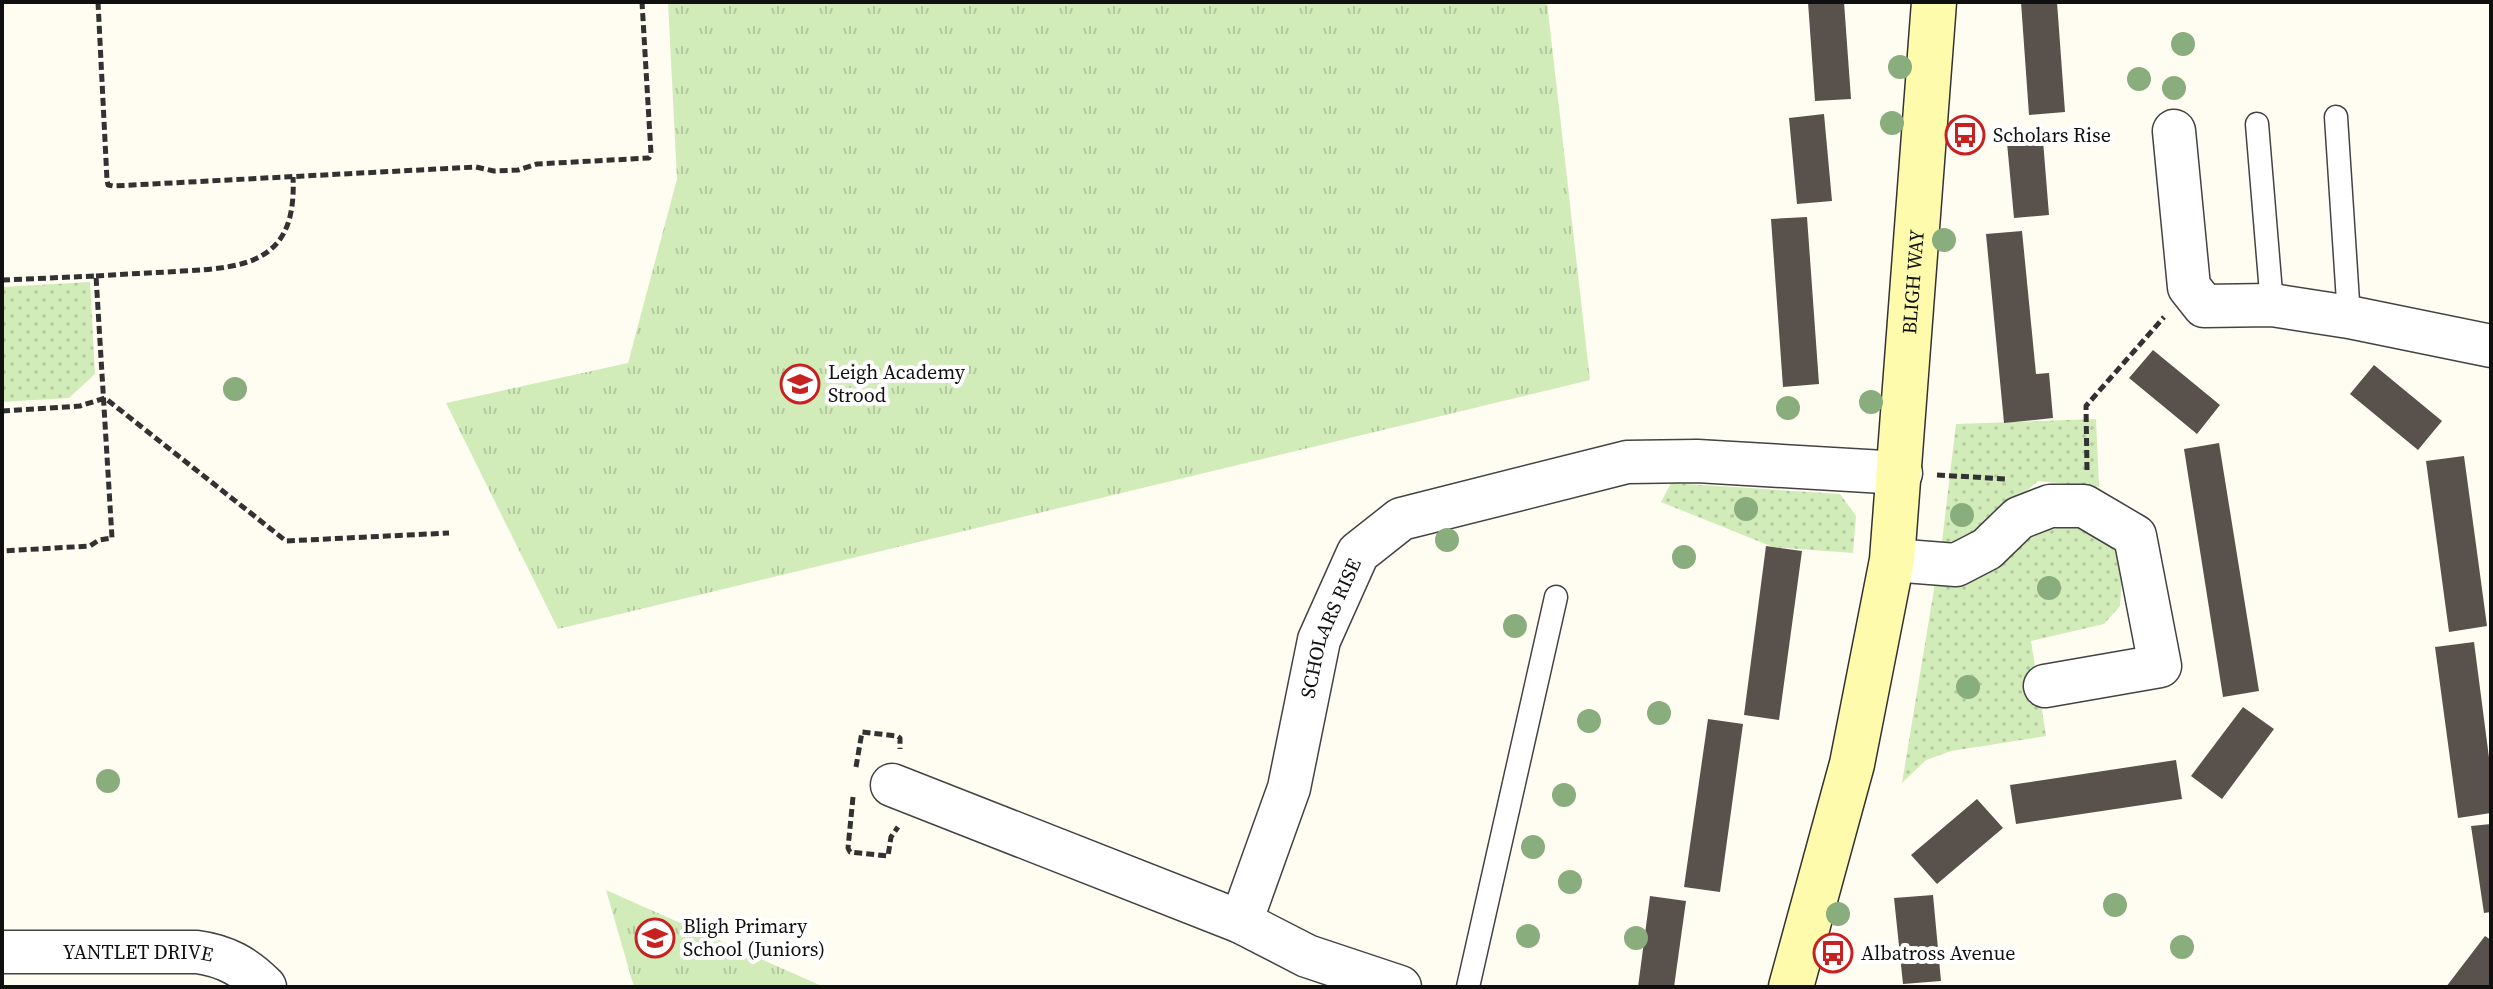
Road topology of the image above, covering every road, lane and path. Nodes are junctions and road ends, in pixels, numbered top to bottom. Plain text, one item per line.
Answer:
1 (98, 2) edge
2 (642, 2) edge
3 (1934, 2) edge
4 (2336, 117) dead end
5 (2257, 124) dead end
6 (2174, 131) dead end
7 (293, 177) junction
8 (96, 276) junction
9 (2, 280) edge
10 (2272, 305) junction
11 (2167, 314) dead end
12 (2349, 317) junction
13 (2491, 346) edge
14 (102, 398) junction
15 (2, 411) edge
16 (1918, 474) junction
17 (2008, 479) dead end
18 (2087, 484) dead end
19 (449, 533) dead end
20 (2, 551) edge
21 (1892, 560) junction
22 (1556, 597) dead end
23 (2045, 686) dead end
24 (892, 785) dead end
25 (1241, 922) junction
26 (2, 952) edge
27 (265, 987) edge
28 (1400, 987) edge
29 (1468, 987) edge
30 (1791, 987) edge

1 - 7 path
2 - 7 path
3 - 16 street, BLIGH WAY
4 - 12 lane
5 - 10 lane
6 - 10 street
7 - 8 path
8 - 9 path
8 - 14 path
10 - 12 street
11 - 18 path
12 - 13 street
14 - 15 path
14 - 19 path
14 - 20 path
16 - 17 path
16 - 21 street, BLIGH WAY
16 - 25 street, SCHOLARS RISE
21 - 23 street
21 - 30 street, BLIGH WAY
22 - 29 lane
24 - 25 street
25 - 28 street
26 - 27 street, YANTLET DRIVE

